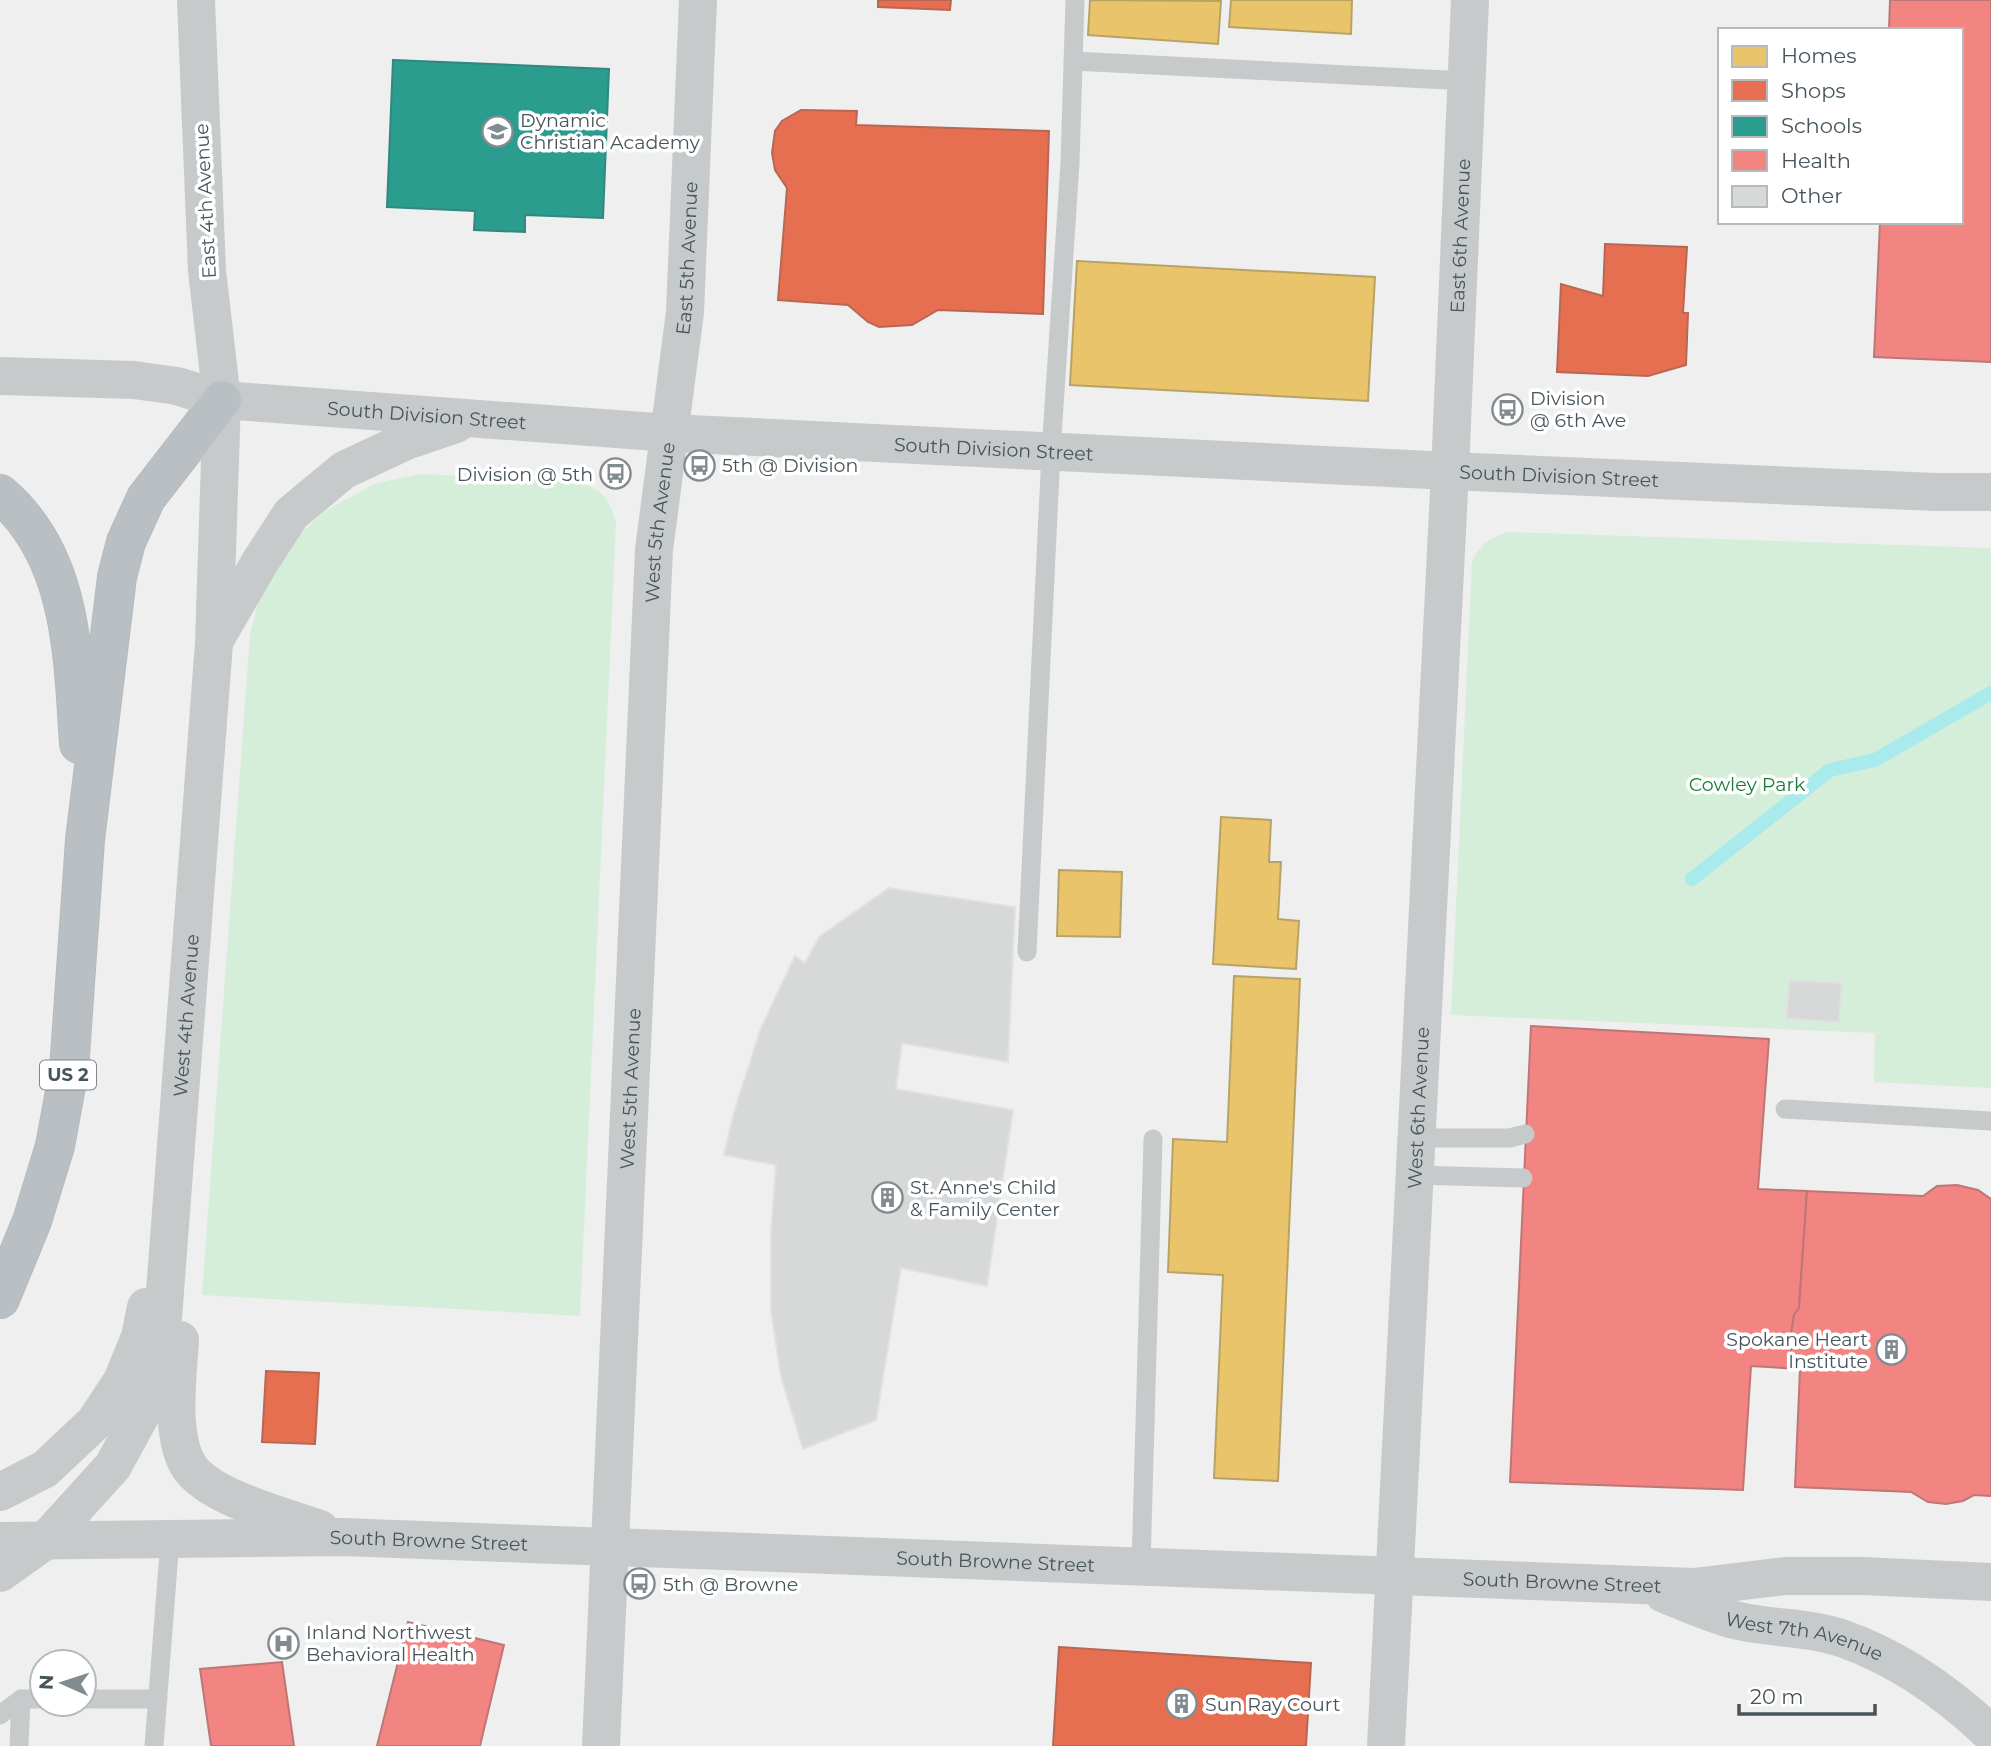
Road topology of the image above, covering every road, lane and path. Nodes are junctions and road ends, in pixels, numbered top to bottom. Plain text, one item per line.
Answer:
1 (196, 0) edge
2 (698, 0) edge
3 (1075, 0) edge
4 (1471, 0) edge
5 (1073, 61) junction
6 (1467, 81) junction
7 (0, 376) edge
8 (222, 400) junction
9 (474, 418) junction
10 (670, 433) junction
11 (1051, 452) junction
12 (1450, 471) junction
13 (1935, 492) junction
14 (1991, 492) edge
15 (0, 494) edge
16 (1991, 510) edge
17 (214, 643) junction
18 (85, 840) junction
19 (1027, 952) dead end
20 (1785, 1109) dead end
21 (1991, 1121) edge
22 (1525, 1134) dead end
23 (1153, 1139) dead end
24 (1415, 1156) junction
25 (1523, 1178) dead end
26 (169, 1236) junction
27 (0, 1299) edge
28 (0, 1492) edge
29 (342, 1537) junction
30 (170, 1540) junction
31 (0, 1541) edge
32 (45, 1541) junction
33 (610, 1546) junction
34 (1141, 1566) junction
35 (0, 1573) edge
36 (1392, 1575) junction
37 (1991, 1582) edge
38 (1639, 1585) junction
39 (21, 1699) junction
40 (28, 1699) edge
41 (98, 1699) edge
42 (158, 1699) junction
43 (0, 1715) edge
44 (1991, 1734) edge
45 (19, 1746) edge
46 (154, 1746) edge
47 (601, 1746) edge
48 (1385, 1746) edge

1 - 8 street, East 4th Avenue
2 - 10 street, East 5th Avenue
3 - 5 lane
4 - 6 street, East 6th Avenue
5 - 6 lane
5 - 11 lane
6 - 12 street, East 6th Avenue
7 - 8 street, South Division Street
8 - 9 street, South Division Street
8 - 17 street, West 4th Avenue
8 - 18 highway
9 - 10 street, South Division Street
9 - 17 street
10 - 11 street, South Division Street
10 - 33 street, West 5th Avenue
11 - 12 street, South Division Street
11 - 19 lane
12 - 13 street, South Division Street
12 - 24 street, West 6th Avenue
13 - 14 street, South Division Street
13 - 16 street
15 - 18 highway, US 2
17 - 26 street, West 4th Avenue
18 - 27 highway, US 2
20 - 21 lane
22 - 24 lane
23 - 34 lane
24 - 25 lane
24 - 36 street, West 6th Avenue
26 - 28 street
26 - 29 street
26 - 32 street, West 4th Avenue
29 - 30 street, South Browne Street
29 - 33 street, South Browne Street
30 - 32 street, South Browne Street
30 - 42 lane
31 - 32 street, South Browne Street
32 - 35 street, West 4th Avenue
33 - 34 street, South Browne Street
33 - 47 street, West 5th Avenue
34 - 36 street, South Browne Street
36 - 38 street, South Browne Street
36 - 48 street, West 6th Avenue
37 - 38 street, South Browne Street
38 - 44 street, West 7th Avenue
39 - 40 lane
39 - 43 lane
39 - 45 lane
41 - 42 lane
42 - 46 lane

